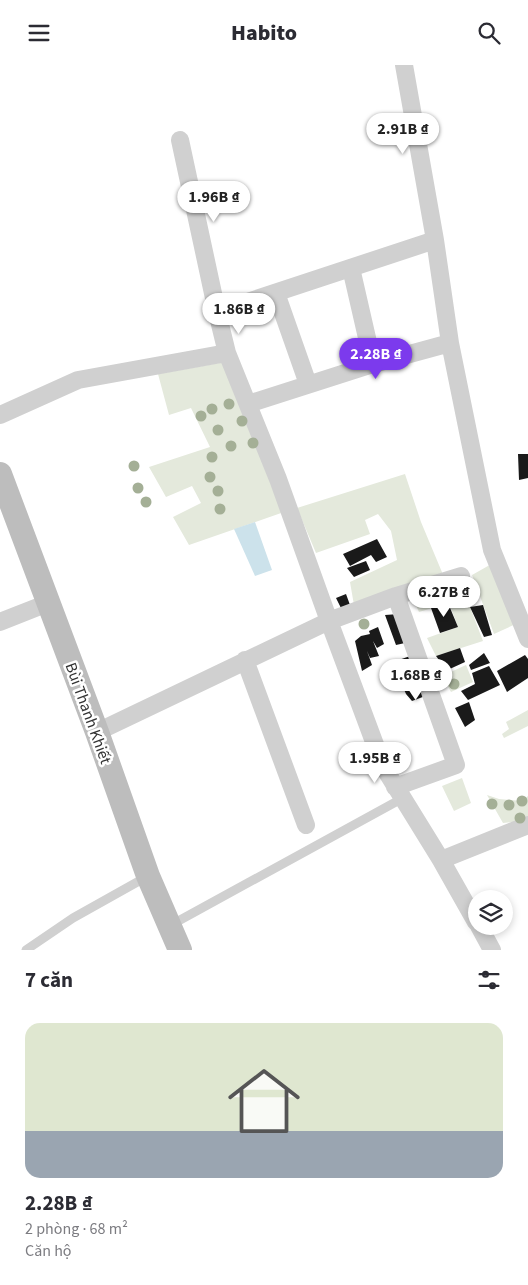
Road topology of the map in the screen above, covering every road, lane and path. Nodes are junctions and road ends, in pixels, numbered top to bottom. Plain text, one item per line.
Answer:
1 (404, 65) edge
2 (180, 140) dead end
3 (435, 240) junction
4 (351, 268) junction
5 (276, 293) junction
6 (217, 312) junction
7 (450, 343) junction
8 (227, 353) junction
9 (373, 364) junction
10 (308, 384) junction
11 (248, 404) junction
12 (0, 415) edge
13 (0, 474) edge
14 (461, 576) dead end
15 (396, 596) junction
16 (48, 603) junction
17 (524, 618) edge
18 (328, 621) junction
19 (0, 622) edge
20 (528, 639) edge
21 (245, 660) junction
22 (97, 732) junction
23 (399, 793) junction
24 (306, 825) dead end
25 (528, 825) edge
26 (441, 860) junction
27 (148, 876) junction
28 (468, 908) edge
29 (171, 925) junction
30 (484, 935) edge
31 (26, 950) edge
32 (180, 950) edge
33 (492, 950) edge

1 - 3 street
2 - 6 street
3 - 4 street
3 - 7 street
4 - 5 street
4 - 9 street
5 - 6 street
5 - 10 street
6 - 8 street
7 - 9 street
7 - 17 street
8 - 11 street
8 - 12 street
9 - 10 street
10 - 11 street
11 - 18 street
13 - 16 main road, Bùi Thanh Khiết
14 - 15 street
15 - 18 street
15 - 23 street
16 - 19 street
16 - 22 main road, Bùi Thanh Khiết
17 - 20 street
18 - 21 street
18 - 23 street
21 - 22 street
21 - 24 street
22 - 27 main road, Bùi Thanh Khiết
23 - 26 street
23 - 29 lane
25 - 26 street
26 - 28 street
27 - 29 main road, Bùi Thanh Khiết
27 - 31 lane
29 - 32 main road, Bùi Thanh Khiết
30 - 33 street

